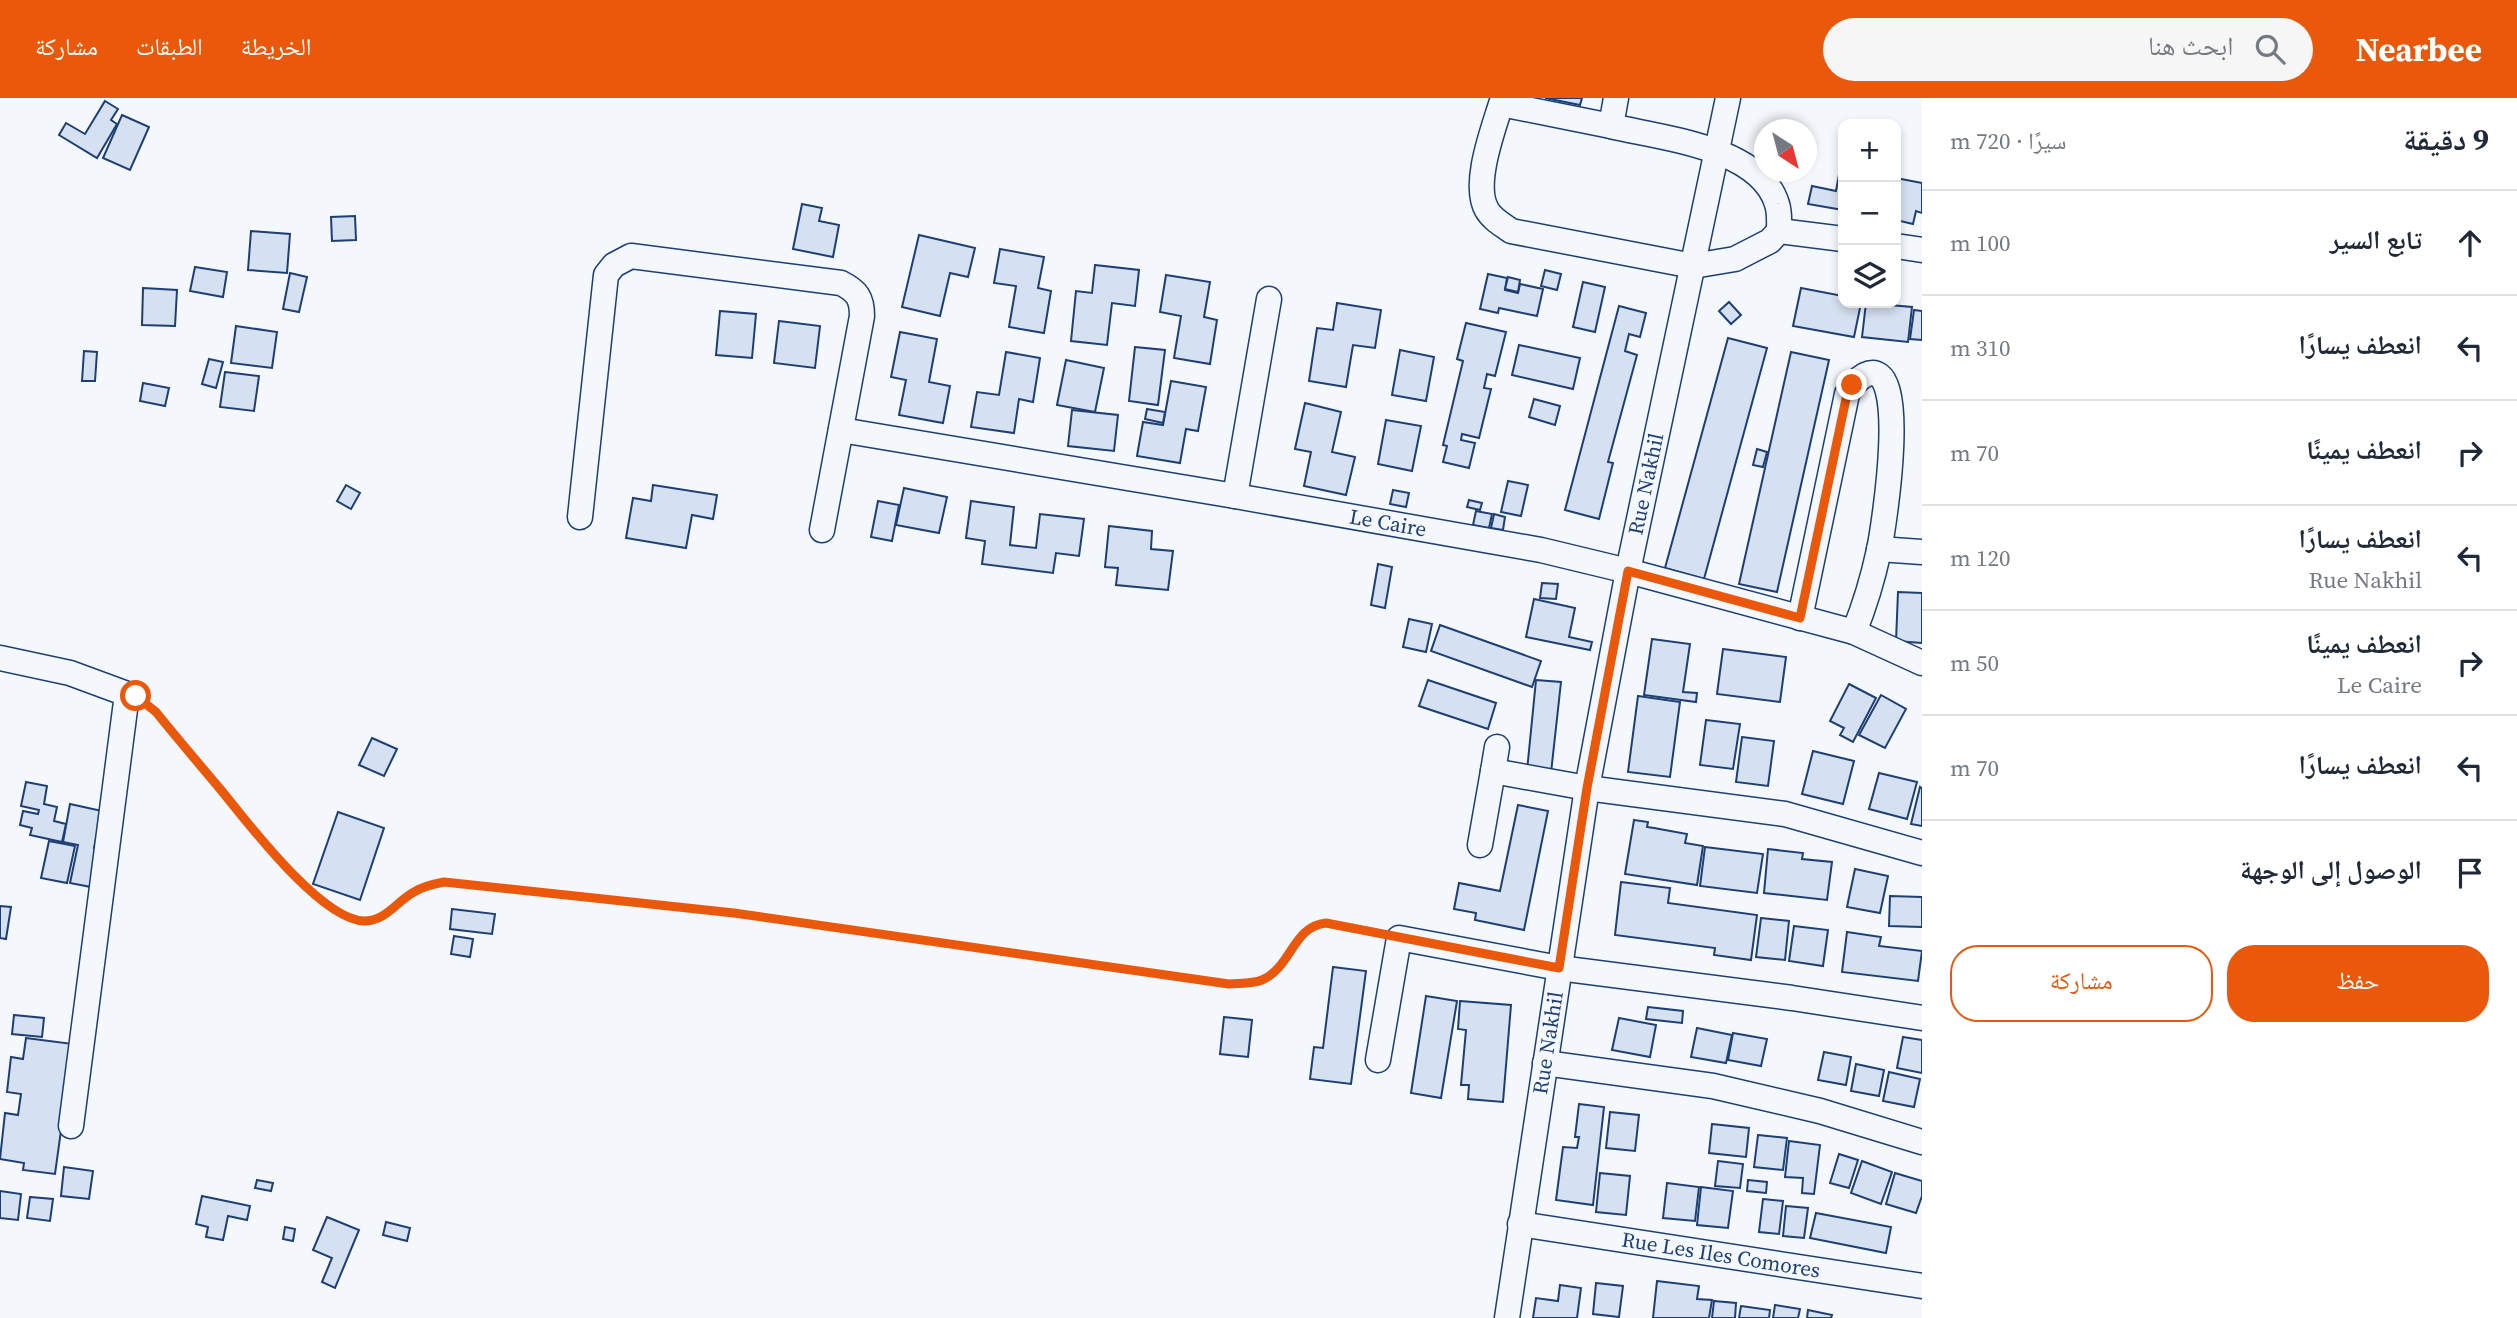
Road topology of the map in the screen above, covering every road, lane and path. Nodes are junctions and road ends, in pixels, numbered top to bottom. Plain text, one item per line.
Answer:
1 (1616, 98) edge
2 (1728, 98) edge
3 (1611, 126) junction
4 (1717, 150) junction
5 (1779, 231) junction
6 (1838, 238) edge
7 (1901, 247) edge
8 (1922, 250) edge
9 (1693, 266) junction
10 (1269, 299) dead end
11 (841, 430) junction
12 (1235, 496) junction
13 (580, 517) dead end
14 (822, 530) dead end
15 (1879, 549) junction
16 (1922, 552) edge
17 (1628, 571) junction
18 (1800, 618) junction
19 (1854, 632) junction
20 (0, 658) edge
21 (1922, 663) edge
22 (127, 694) junction
23 (1587, 788) junction
24 (1480, 845) dead end
25 (1922, 853) edge
26 (1399, 938) junction
27 (1559, 968) junction
28 (1922, 1018) edge
29 (1378, 1060) dead end
30 (1545, 1063) junction
31 (71, 1126) dead end
32 (1922, 1142) edge
33 (1520, 1224) junction
34 (1922, 1286) edge
35 (1507, 1318) edge

1 - 3 street
2 - 4 street, Rue Nakhil
3 - 4 street
3 - 9 street
4 - 5 street
4 - 9 street, Rue Nakhil
5 - 6 street
5 - 9 street
7 - 8 street
9 - 17 street, Rue Nakhil
10 - 12 street
11 - 12 street, Le Caire
11 - 13 street
11 - 14 street
12 - 17 street, Le Caire
15 - 16 street
15 - 18 street
15 - 19 street
17 - 18 street, Le Caire
17 - 23 street, Rue Nakhil
18 - 19 street, Le Caire
19 - 21 street, Le Caire
20 - 22 street
22 - 26 path
22 - 31 street
23 - 24 street
23 - 25 street
23 - 27 street, Rue Nakhil
26 - 27 street
26 - 29 street
27 - 28 street
27 - 30 street, Rue Nakhil
30 - 32 street
30 - 33 street, Rue Nakhil
33 - 34 street, Rue Les Iles Comores
33 - 35 street, Rue Nakhil

